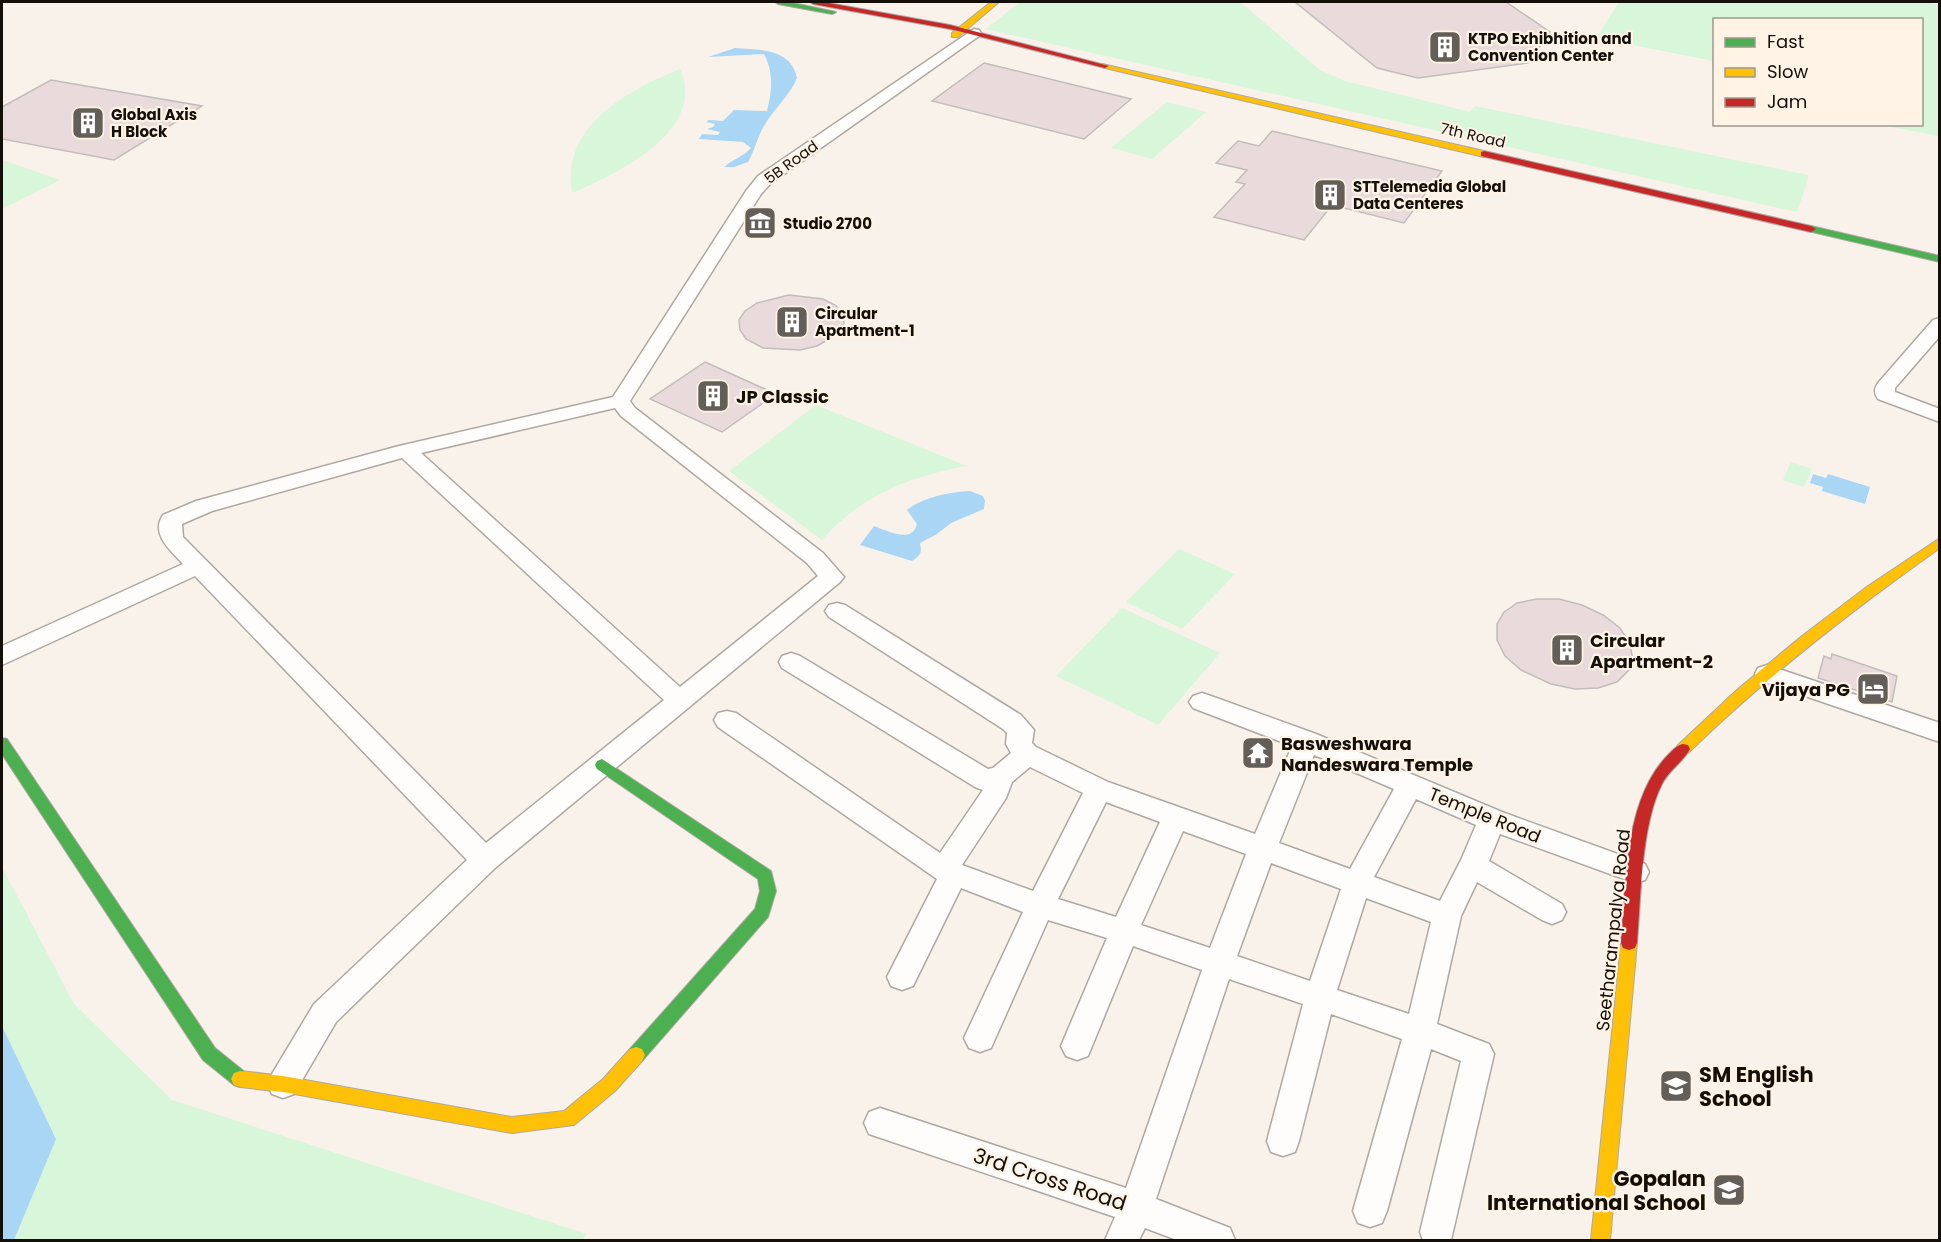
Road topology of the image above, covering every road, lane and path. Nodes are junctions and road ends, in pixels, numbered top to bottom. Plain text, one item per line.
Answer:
1 (778, 2) edge
2 (813, 2) edge
3 (981, 2) edge
4 (995, 2) edge
5 (958, 32) junction
6 (1940, 259) edge
7 (1940, 324) edge
8 (620, 401) junction
9 (1940, 416) edge
10 (406, 450) junction
11 (1940, 542) edge
12 (198, 566) junction
13 (837, 611) dead end
14 (2, 656) edge
15 (791, 662) dead end
16 (1767, 674) junction
17 (680, 702) junction
18 (1202, 702) dead end
19 (727, 720) dead end
20 (1940, 733) edge
21 (1307, 741) junction
22 (2, 743) edge
23 (1026, 754) junction
24 (602, 765) junction
25 (1001, 777) junction
26 (1410, 785) junction
27 (1099, 789) junction
28 (1176, 817) junction
29 (1492, 820) junction
30 (1262, 847) junction
31 (485, 860) junction
32 (1473, 866) junction
33 (949, 872) junction
34 (1635, 872) junction
35 (1357, 882) junction
36 (1040, 906) junction
37 (1552, 912) dead end
38 (1447, 916) junction
39 (1124, 931) junction
40 (1218, 964) junction
41 (902, 977) dead end
42 (1320, 998) junction
43 (1420, 1031) junction
44 (980, 1038) dead end
45 (1077, 1046) dead end
46 (283, 1084) junction
47 (880, 1123) dead end
48 (1283, 1141) dead end
49 (1136, 1208) junction
50 (1370, 1211) dead end
51 (1437, 1232) dead end
52 (1122, 1240) edge
53 (1218, 1240) edge
54 (1600, 1240) edge

1 - 5 street, 7th Road
2 - 5 street, 7th Road
3 - 5 street
4 - 5 street
5 - 6 street, 7th Road
5 - 8 street, 5B Road
7 - 9 street
8 - 10 street
8 - 17 street
10 - 12 street
10 - 17 street
11 - 16 street, Seetharampalya Road
12 - 14 street
12 - 31 street
13 - 23 street
15 - 25 street
16 - 20 street
16 - 34 street, Seetharampalya Road
17 - 24 street
18 - 21 street, Temple Road
19 - 33 street
21 - 26 street, Temple Road
21 - 30 street
22 - 46 street
23 - 25 street
23 - 27 street
24 - 31 street
24 - 46 street
25 - 33 street
26 - 29 street, Temple Road
26 - 35 street
27 - 28 street
27 - 36 street
28 - 30 street
28 - 39 street
29 - 32 street
29 - 34 street, Temple Road
30 - 35 street
30 - 40 street
31 - 46 street
32 - 37 street
32 - 38 street
33 - 36 street
33 - 41 street
34 - 54 street, Seetharampalya Road
35 - 38 street
35 - 42 street
36 - 39 street
36 - 44 street
38 - 43 street
39 - 40 street
39 - 45 street
40 - 42 street
40 - 49 street
42 - 43 street
42 - 48 street
43 - 50 street
43 - 51 street
47 - 49 street, 3rd Cross Road
49 - 52 street
49 - 53 street, 3rd Cross Road

